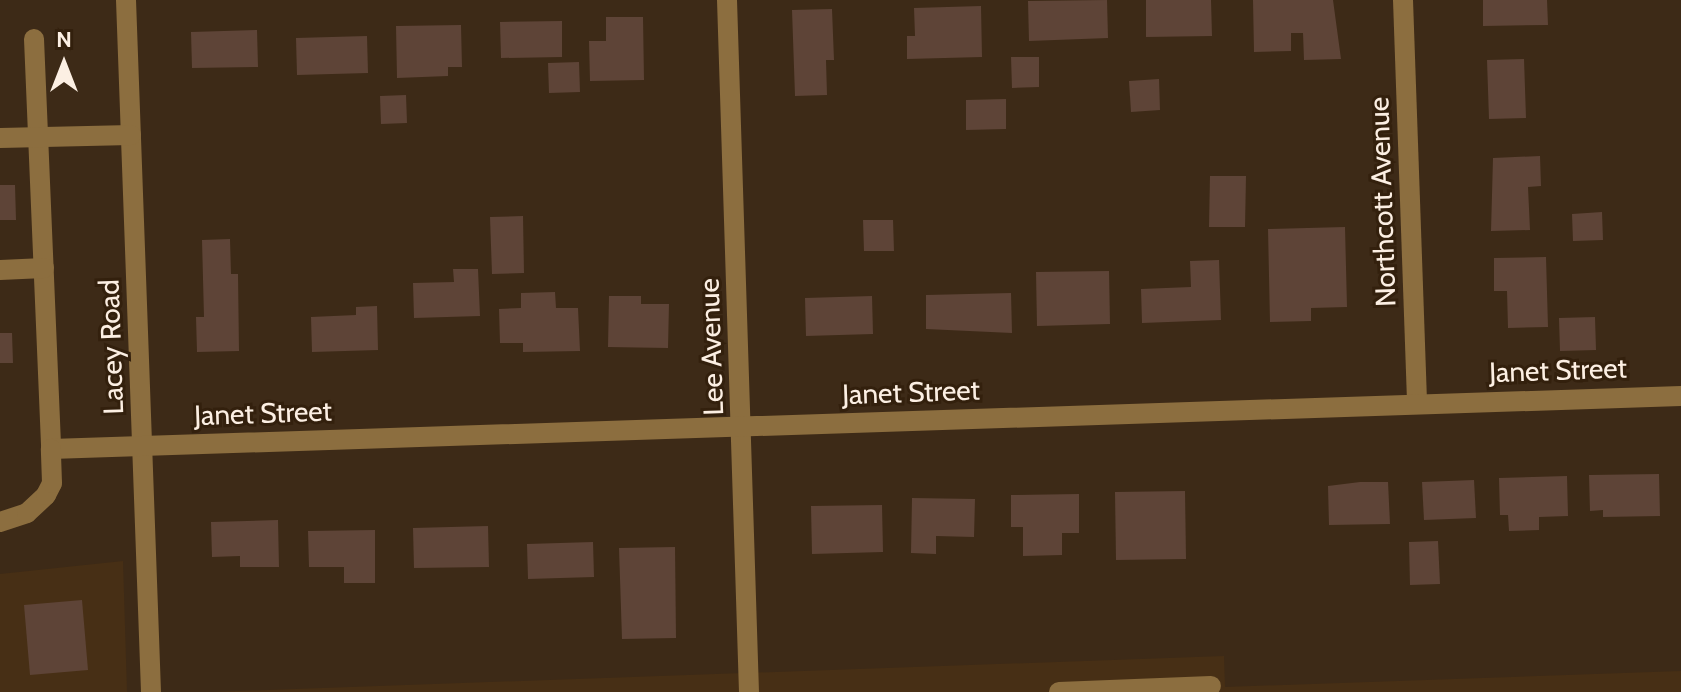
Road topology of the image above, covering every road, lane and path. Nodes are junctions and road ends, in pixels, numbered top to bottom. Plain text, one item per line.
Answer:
1 (126, 0) edge
2 (727, 0) edge
3 (1403, 0) edge
4 (34, 39) dead end
5 (131, 135) junction
6 (38, 137) junction
7 (0, 138) edge
8 (44, 268) junction
9 (0, 270) edge
10 (1681, 396) edge
11 (1417, 403) junction
12 (741, 425) junction
13 (142, 445) junction
14 (51, 449) junction
15 (0, 522) edge
16 (1211, 686) dead end
17 (1162, 690) edge
18 (1086, 691) edge
19 (151, 692) edge
20 (749, 692) edge
21 (1059, 692) edge

1 - 5 street, Lacey Road
2 - 12 street, Lee Avenue
3 - 11 street, Northcott Avenue
4 - 6 street
5 - 6 street
5 - 13 street, Lacey Road
6 - 7 street
6 - 8 street
8 - 9 street
8 - 14 street
10 - 11 street, Janet Street
11 - 12 street, Janet Street
12 - 13 street, Janet Street
12 - 20 street, Lee Avenue
13 - 14 street, Janet Street
13 - 19 street, Lacey Road
14 - 15 street
16 - 17 street
17 - 18 street
18 - 21 street

